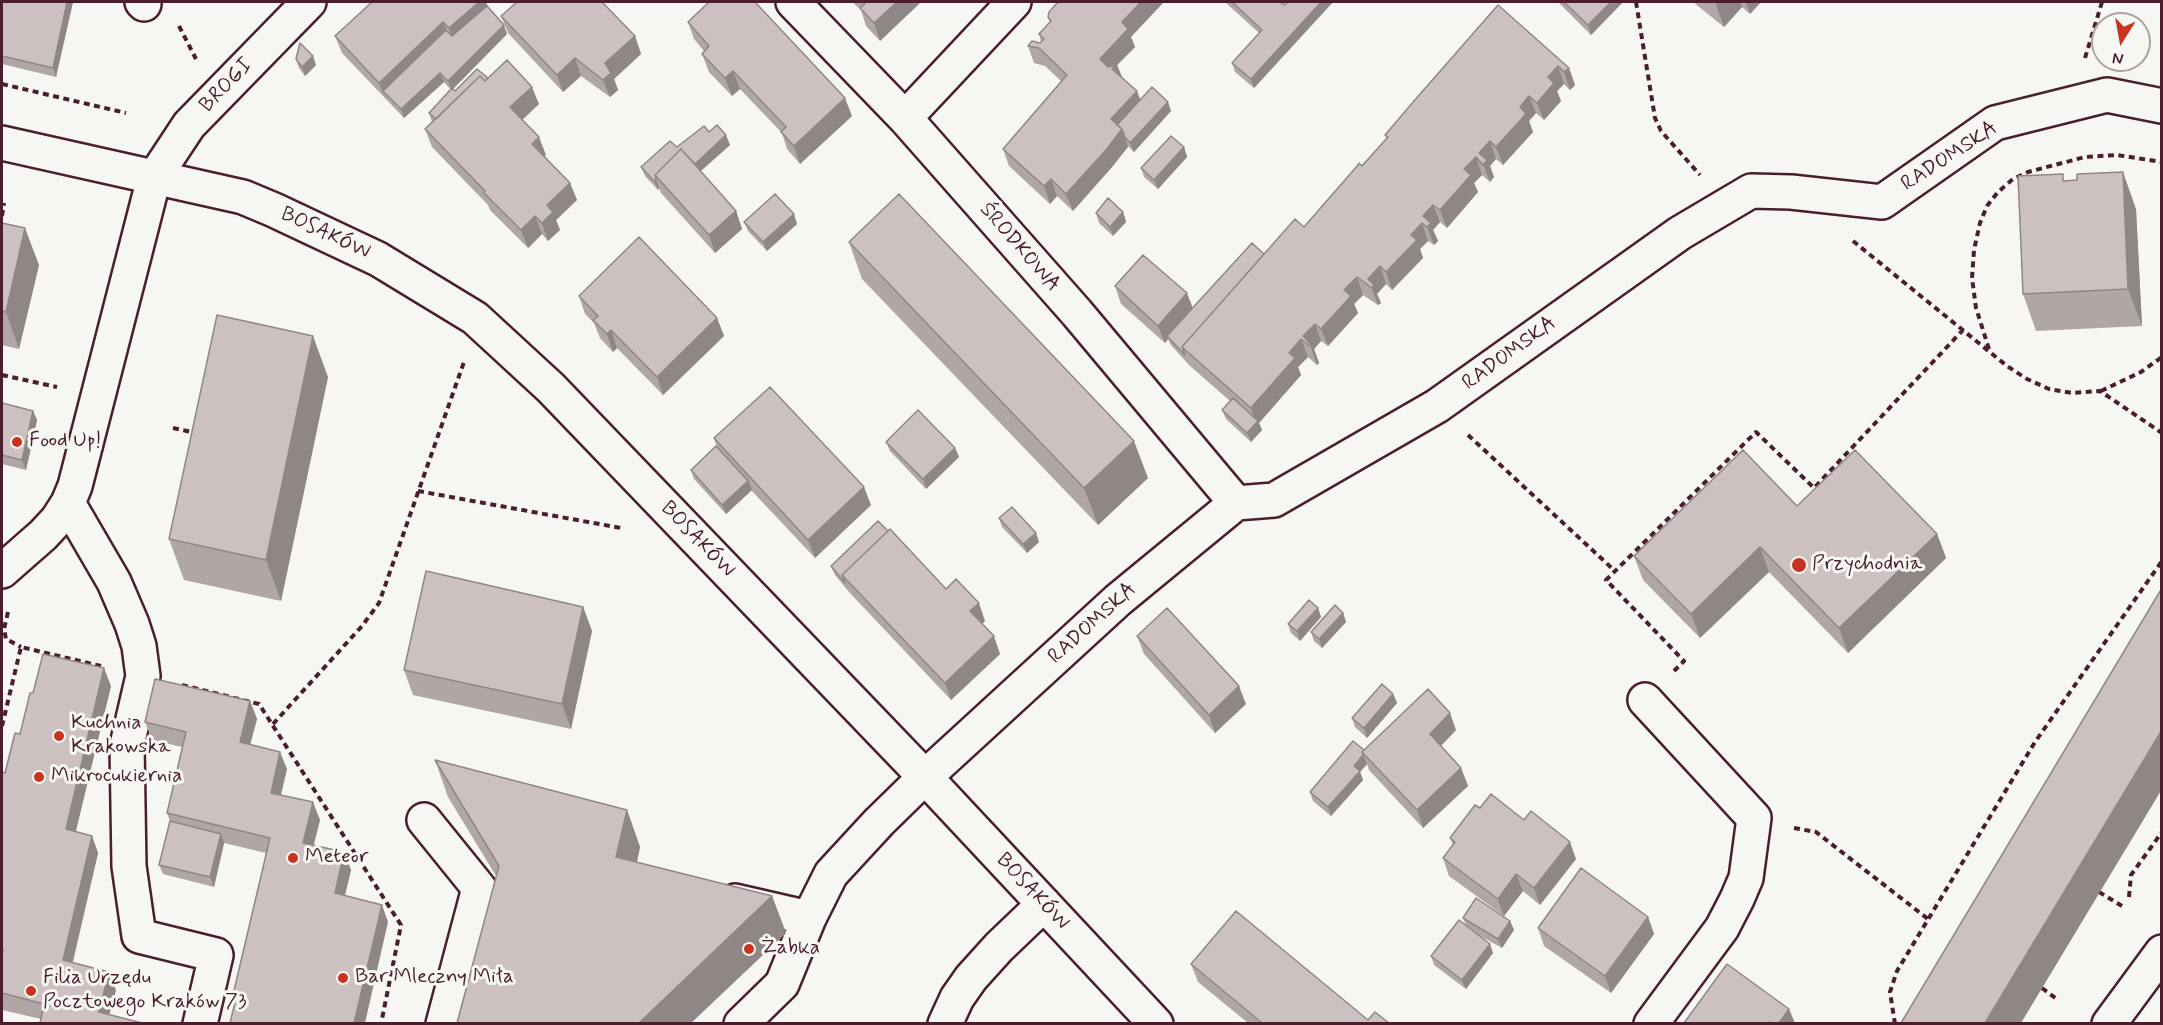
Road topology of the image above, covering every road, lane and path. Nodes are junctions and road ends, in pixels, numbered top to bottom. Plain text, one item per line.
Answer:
1 (309, 2) edge
2 (793, 2) edge
3 (1014, 2) edge
4 (1636, 2) edge
5 (2102, 2) edge
6 (177, 22) dead end
7 (201, 67) dead end
8 (2, 84) edge
9 (2070, 104) junction
10 (2162, 106) edge
11 (126, 113) dead end
12 (905, 118) junction
13 (2, 143) edge
14 (2162, 162) edge
15 (154, 178) junction
16 (1751, 191) junction
17 (4, 203) dead end
18 (2, 216) edge
19 (1846, 235) dead end
20 (1964, 330) junction
21 (1989, 350) junction
22 (468, 351) dead end
23 (2162, 357) edge
24 (2, 375) edge
25 (2100, 391) junction
26 (99, 397) junction
27 (1437, 406) junction
28 (173, 428) dead end
29 (2162, 433) edge
30 (204, 435) edge
31 (418, 490) junction
32 (68, 503) junction
33 (1236, 503) junction
34 (621, 528) dead end
35 (2162, 561) edge
36 (2, 571) edge
37 (1615, 571) junction
38 (4, 629) dead end
39 (21, 647) junction
40 (143, 675) junction
41 (1645, 700) joint
42 (273, 724) junction
43 (2, 726) edge
44 (924, 777) junction
45 (424, 820) dead end
46 (1754, 821) junction
47 (2162, 832) edge
48 (2099, 892) dead end
49 (711, 895) edge
50 (2129, 897) dead end
51 (1044, 904) junction
52 (2122, 906) dead end
53 (809, 918) junction
54 (1928, 919) junction
55 (2162, 952) edge
56 (2042, 988) dead end
57 (2058, 1000) dead end
58 (200, 1023) edge
59 (381, 1023) edge
60 (443, 1023) edge
61 (741, 1023) edge
62 (945, 1023) edge
63 (1156, 1023) edge
64 (1652, 1023) edge
65 (1895, 1023) edge
66 (2109, 1023) edge

1 - 15 street, BROGI
2 - 12 street, ŚRODKOWA
3 - 12 street
4 - 16 path
5 - 9 path
6 - 7 path
8 - 11 path
9 - 10 street, RADOMSKA
9 - 16 street, RADOMSKA
12 - 33 street, ŚRODKOWA
13 - 15 street, BOSAKÓW
14 - 21 path
15 - 26 street, BROGI
15 - 44 street, BOSAKÓW
16 - 27 street, RADOMSKA
17 - 18 path
19 - 20 path
20 - 21 path
20 - 37 path
21 - 25 path
22 - 31 path
23 - 25 path
24 - 26 path
25 - 29 path
26 - 32 street, BROGI
27 - 33 street, RADOMSKA
27 - 37 path
28 - 30 path
31 - 34 path
31 - 42 path
32 - 36 street, BROGI
32 - 40 street
33 - 44 street, RADOMSKA
35 - 54 path
37 - 41 path
38 - 39 path
39 - 40 path
39 - 43 path
40 - 42 path
40 - 58 street
41 - 46 street
42 - 59 path
44 - 51 street, BOSAKÓW
44 - 53 street, RADOMSKA
45 - 60 street
46 - 54 path
46 - 64 street
47 - 50 path
48 - 52 path
49 - 53 street
51 - 62 street
51 - 63 street, BOSAKÓW
53 - 61 street, RADOMSKA
54 - 65 path
55 - 66 street
56 - 57 path

